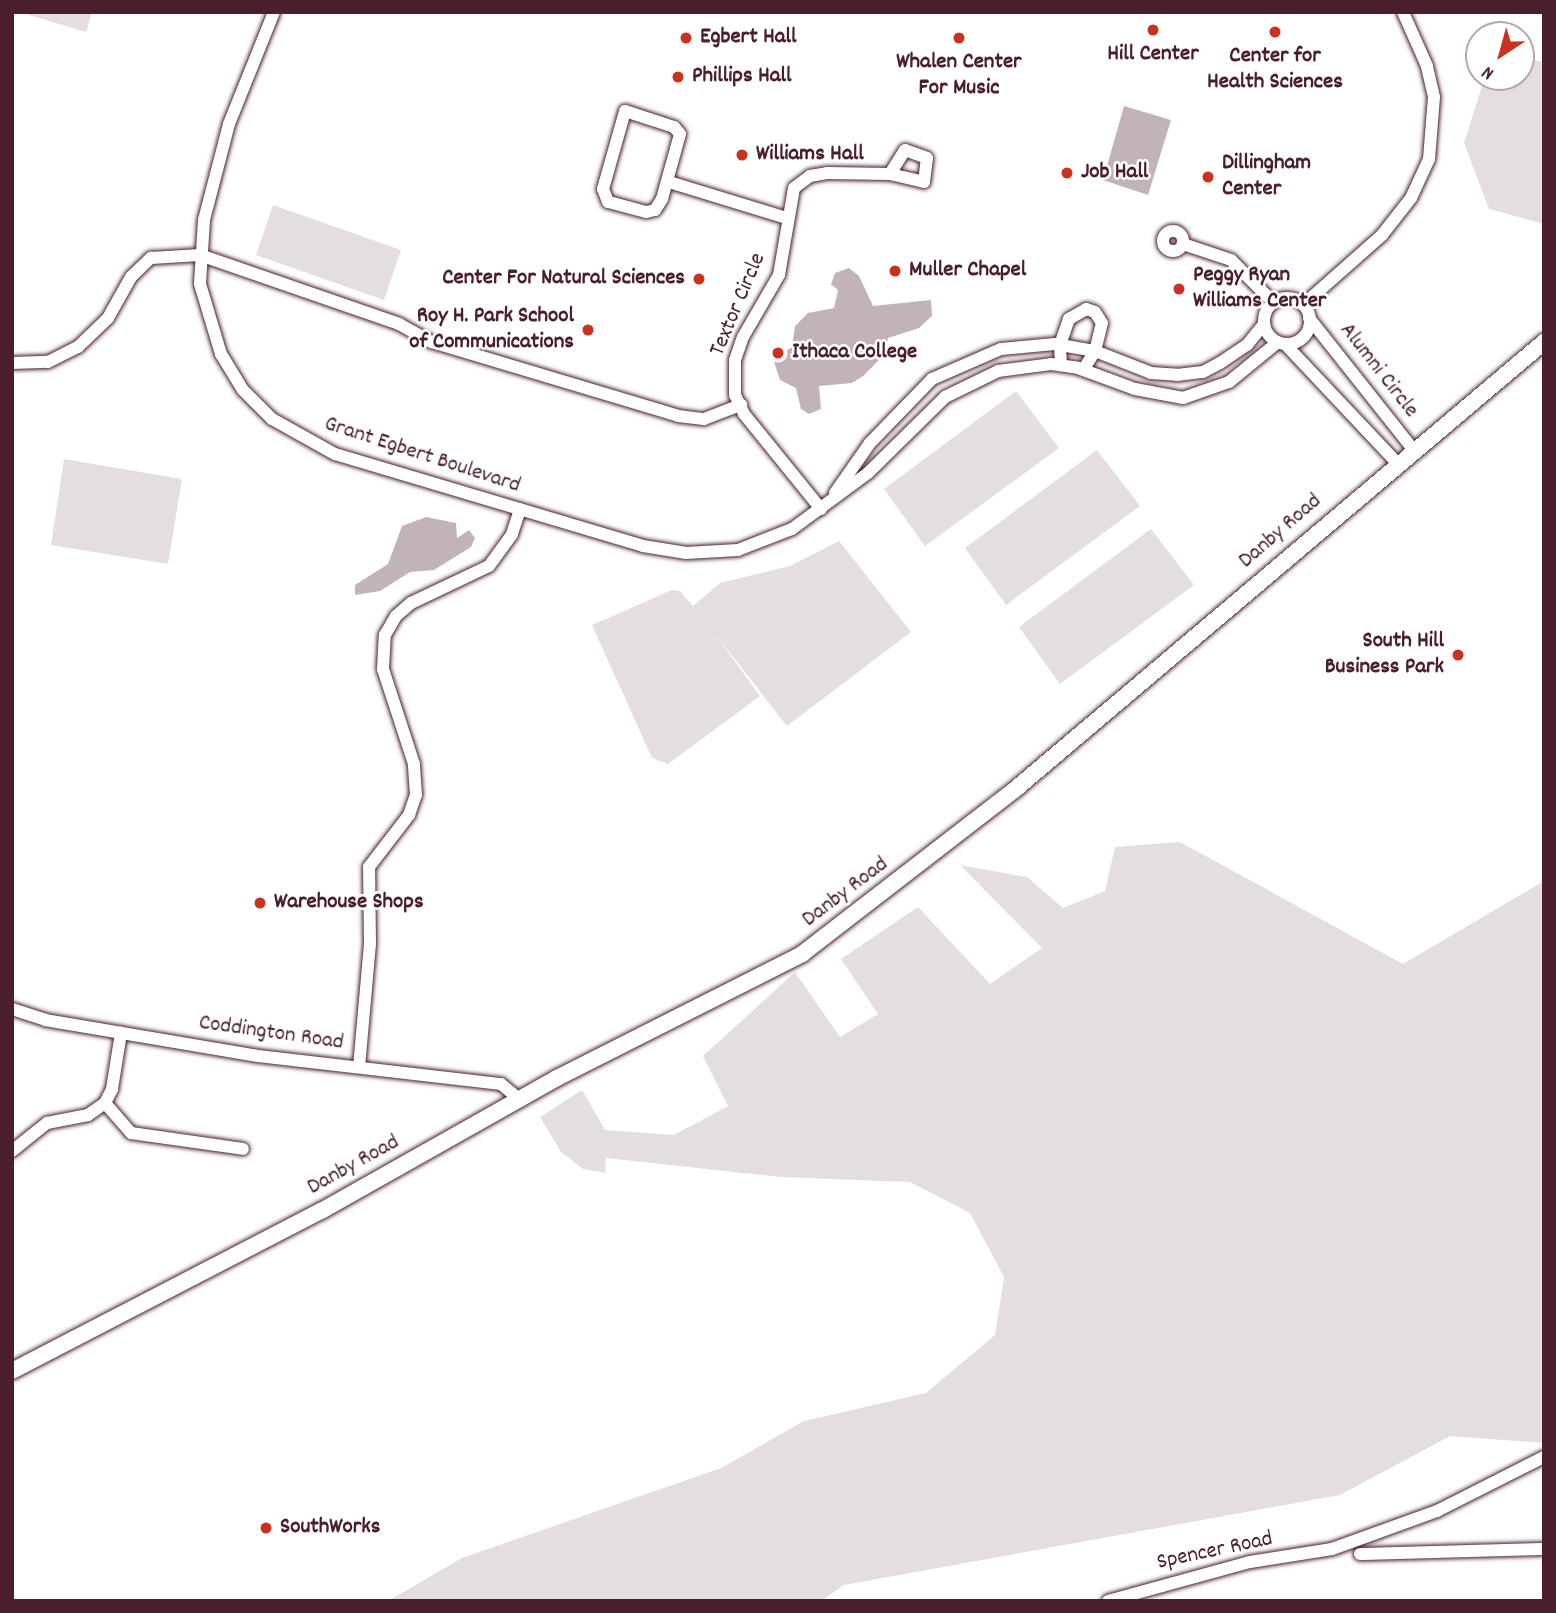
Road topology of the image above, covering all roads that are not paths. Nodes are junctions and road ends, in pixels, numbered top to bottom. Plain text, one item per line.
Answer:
1 (274, 12) edge
2 (1402, 14) edge
3 (890, 174) dead end
4 (669, 182) junction
5 (787, 218) junction
6 (1183, 244) dead end
7 (200, 255) junction
8 (1273, 302) junction
9 (1303, 305) junction
10 (1310, 318) junction
11 (1264, 324) junction
12 (1544, 342) edge
13 (1281, 343) junction
14 (1060, 345) junction
15 (1095, 351) junction
16 (12, 363) edge
17 (1061, 365) junction
18 (1083, 370) junction
19 (741, 405) junction
20 (1412, 449) junction
21 (1397, 463) junction
22 (520, 509) junction
23 (821, 509) junction
24 (12, 1009) edge
25 (121, 1033) junction
26 (359, 1067) junction
27 (521, 1101) junction
28 (105, 1103) junction
29 (243, 1149) dead end
30 (12, 1151) edge
31 (12, 1371) edge
32 (1544, 1457) edge
33 (1544, 1549) edge
34 (1360, 1554) dead end
35 (1108, 1601) edge

1 - 7 street, Grant Egbert Boulevard
2 - 9 street
3 - 5 street, Textor Circle
4 - 4 street
4 - 5 street
5 - 19 street, Textor Circle
6 - 8 street
7 - 16 street
7 - 19 street
7 - 22 street, Grant Egbert Boulevard
8 - 9 street
8 - 11 street
9 - 10 street
10 - 13 street
10 - 20 street, Alumni Circle
11 - 13 street
11 - 15 street, Grant Egbert Boulevard
12 - 20 main road, Danby Road
13 - 18 street, Grant Egbert Boulevard
13 - 21 street, Alumni Circle
14 - 15 street, Grant Egbert Boulevard
14 - 15 street
14 - 17 street
14 - 23 street, Grant Egbert Boulevard
15 - 18 street
17 - 18 street, Grant Egbert Boulevard
17 - 23 street, Grant Egbert Boulevard
19 - 23 street, Textor Circle
20 - 21 main road, Danby Road
21 - 27 main road, Danby Road
22 - 23 street, Grant Egbert Boulevard
22 - 26 street
24 - 25 street, Coddington Road
25 - 26 street, Coddington Road
25 - 28 street
26 - 27 street, Coddington Road
27 - 31 main road, Danby Road
28 - 29 street
28 - 30 street
32 - 35 street, Spencer Road
33 - 34 street

